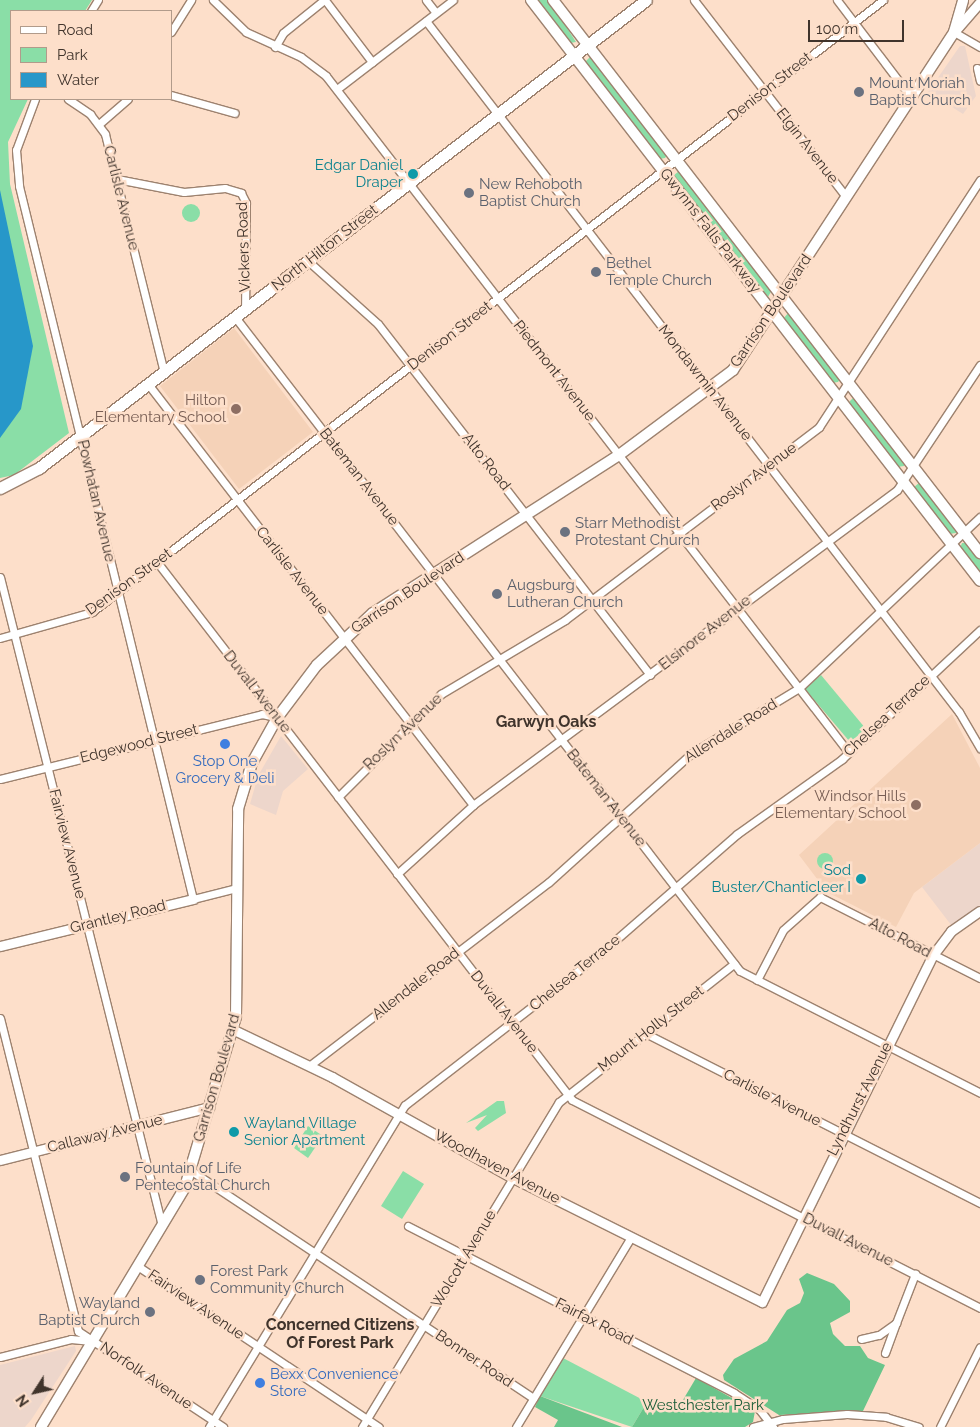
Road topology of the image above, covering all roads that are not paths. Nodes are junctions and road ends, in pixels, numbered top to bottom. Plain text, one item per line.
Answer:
1 (191, 0) edge
2 (213, 0) edge
3 (324, 0) edge
4 (426, 0) edge
5 (453, 0) edge
6 (531, 0) edge
7 (553, 0) edge
8 (646, 0) edge
9 (694, 0) edge
10 (837, 0) edge
11 (883, 0) edge
12 (963, 0) edge
13 (980, 2) edge
14 (436, 13) junction
15 (426, 21) junction
16 (854, 22) junction
17 (172, 30) edge
18 (954, 32) junction
19 (587, 44) junction
20 (275, 46) junction
21 (980, 47) edge
22 (574, 55) junction
23 (372, 62) junction
24 (977, 68) dead end
25 (980, 81) edge
26 (337, 89) junction
27 (765, 92) junction
28 (172, 95) edge
29 (911, 97) junction
30 (35, 100) edge
31 (69, 100) edge
32 (127, 100) edge
33 (235, 114) dead end
34 (498, 114) junction
35 (99, 124) junction
36 (676, 160) junction
37 (663, 170) junction
38 (117, 179) junction
39 (980, 180) edge
40 (409, 183) junction
41 (846, 197) junction
42 (587, 230) junction
43 (308, 260) junction
44 (782, 296) junction
45 (498, 298) junction
46 (245, 309) junction
47 (772, 311) junction
48 (235, 317) junction
49 (980, 365) edge
50 (411, 366) junction
51 (164, 372) junction
52 (148, 384) junction
53 (849, 384) junction
54 (710, 389) junction
55 (839, 399) junction
56 (324, 433) junction
57 (80, 436) junction
58 (619, 455) junction
59 (769, 466) junction
60 (914, 468) junction
61 (904, 483) junction
62 (0, 488) edge
63 (238, 500) junction
64 (526, 514) junction
65 (980, 517) edge
66 (964, 532) junction
67 (679, 533) junction
68 (827, 541) junction
69 (952, 544) junction
70 (980, 553) edge
71 (157, 562) junction
72 (433, 574) junction
73 (0, 577) edge
74 (980, 581) edge
75 (118, 593) junction
76 (592, 600) junction
77 (737, 608) junction
78 (882, 612) junction
79 (980, 630) edge
80 (14, 634) junction
81 (344, 637) junction
82 (0, 638) edge
83 (498, 658) junction
84 (650, 675) junction
85 (931, 676) junction
86 (799, 688) junction
87 (277, 718) junction
88 (409, 722) junction
89 (154, 741) junction
90 (562, 741) junction
91 (980, 748) edge
92 (849, 753) junction
93 (48, 767) junction
94 (0, 779) edge
95 (338, 797) junction
96 (473, 805) junction
97 (620, 816) junction
98 (397, 874) junction
99 (236, 888) junction
100 (676, 888) junction
101 (193, 899) junction
102 (980, 910) edge
103 (87, 925) junction
104 (0, 946) edge
105 (458, 952) junction
106 (933, 955) junction
107 (734, 964) junction
108 (980, 978) edge
109 (757, 980) junction
110 (0, 1018) edge
111 (512, 1023) junction
112 (234, 1030) junction
113 (645, 1033) junction
114 (887, 1046) junction
115 (309, 1066) junction
116 (567, 1093) junction
117 (980, 1093) edge
118 (209, 1107) junction
119 (398, 1112) junction
120 (137, 1125) junction
121 (843, 1134) junction
122 (33, 1152) junction
123 (0, 1160) edge
124 (190, 1170) junction
125 (513, 1178) junction
126 (980, 1203) edge
127 (802, 1216) junction
128 (408, 1226) dead end
129 (163, 1227) junction
130 (631, 1237) junction
131 (314, 1252) junction
132 (465, 1257) junction
133 (138, 1267) junction
134 (915, 1274) junction
135 (762, 1302) joint
136 (980, 1308) edge
137 (582, 1317) junction
138 (896, 1322) junction
139 (424, 1325) junction
140 (861, 1339) dead end
141 (94, 1341) junction
142 (257, 1346) junction
143 (980, 1347) edge
144 (885, 1352) dead end
145 (0, 1357) edge
146 (533, 1398) junction
147 (367, 1419) junction
148 (211, 1424) edge
149 (772, 1424) edge
150 (46, 1425) edge
151 (223, 1427) edge
152 (362, 1427) edge
153 (379, 1427) edge
154 (516, 1427) edge
155 (753, 1427) edge
156 (919, 1427) edge
157 (940, 1427) edge

1 - 17 street
2 - 20 street, Piedmont Avenue
3 - 20 street
3 - 23 street
4 - 14 street
5 - 14 street
6 - 22 main road, Gwynns Falls Parkway
7 - 19 main road, Gwynns Falls Parkway
8 - 19 main road, North Hilton Street
9 - 27 street, Elgin Avenue
10 - 16 street
11 - 16 street, Denison Street
12 - 18 main road, Garrison Boulevard
13 - 18 street, Garrison Boulevard
14 - 15 street
15 - 23 street
15 - 34 street, Mondawmin Avenue
16 - 27 street, Denison Street
16 - 29 street
18 - 21 street
18 - 29 main road, Garrison Boulevard
19 - 22 main road, North Hilton Street
19 - 36 main road, Gwynns Falls Parkway
20 - 26 street, Piedmont Avenue
22 - 34 main road, North Hilton Street
22 - 37 main road, Gwynns Falls Parkway
23 - 26 street
24 - 25 street
26 - 40 street, Piedmont Avenue
27 - 36 street, Denison Street
27 - 41 street, Elgin Avenue
28 - 33 street
29 - 41 main road, Garrison Boulevard
30 - 57 street, Powhatan Avenue
31 - 35 street
32 - 35 street
34 - 40 main road, North Hilton Street
34 - 42 street, Mondawmin Avenue
35 - 38 street, Carlisle Avenue
36 - 37 street, Denison Street
36 - 44 main road, Gwynns Falls Parkway
37 - 42 street, Denison Street
37 - 47 main road, Gwynns Falls Parkway
38 - 46 street, Vickers Road
38 - 51 street, Carlisle Avenue
39 - 53 street, Roslyn Avenue
40 - 43 main road, North Hilton Street
40 - 45 street, Piedmont Avenue
41 - 44 main road, Garrison Boulevard
42 - 45 street, Denison Street
42 - 54 street, Mondawmin Avenue
43 - 46 main road, North Hilton Street
43 - 50 street, Alto Road
44 - 47 main road, Garrison Boulevard
44 - 53 main road, Gwynns Falls Parkway
45 - 50 street, Denison Street
45 - 58 street, Piedmont Avenue
46 - 48 main road, North Hilton Street
47 - 54 main road, Garrison Boulevard
47 - 55 main road, Gwynns Falls Parkway
48 - 51 main road, North Hilton Street
48 - 56 street, Bateman Avenue
49 - 60 street, Elsinore Avenue
50 - 56 street, Denison Street
50 - 64 street, Alto Road
51 - 52 main road, North Hilton Street
52 - 57 main road, North Hilton Street
52 - 63 street, Carlisle Avenue
53 - 55 street, Roslyn Avenue
53 - 60 main road, Gwynns Falls Parkway
54 - 58 main road, Garrison Boulevard
54 - 59 street, Mondawmin Avenue
55 - 59 street, Roslyn Avenue
55 - 61 main road, Gwynns Falls Parkway
56 - 63 street, Denison Street
56 - 72 street, Bateman Avenue
57 - 62 main road, North Hilton Street
57 - 75 street, Powhatan Avenue
58 - 64 main road, Garrison Boulevard
58 - 67 street, Piedmont Avenue
59 - 67 street, Roslyn Avenue
59 - 68 street, Mondawmin Avenue
60 - 61 street, Elsinore Avenue
60 - 66 main road, Gwynns Falls Parkway
61 - 68 street, Elsinore Avenue
61 - 69 main road, Gwynns Falls Parkway
63 - 71 street, Denison Street
63 - 81 street, Carlisle Avenue
64 - 72 main road, Garrison Boulevard
64 - 76 street, Alto Road
65 - 66 street, Allendale Road
66 - 69 street, Allendale Road
66 - 70 main road, Gwynns Falls Parkway
67 - 76 street, Roslyn Avenue
67 - 77 street, Piedmont Avenue
68 - 77 street, Elsinore Avenue
68 - 78 street, Mondawmin Avenue
69 - 74 main road, Gwynns Falls Parkway
69 - 78 street, Allendale Road
71 - 75 street, Denison Street
71 - 87 street, Duvall Avenue
72 - 81 main road, Garrison Boulevard
72 - 83 street, Bateman Avenue
73 - 80 street, Fairview Avenue
75 - 80 street, Denison Street
75 - 89 street, Powhatan Avenue
76 - 83 street, Roslyn Avenue
76 - 84 street, Alto Road
77 - 84 street, Elsinore Avenue
77 - 86 street, Piedmont Avenue
78 - 85 street, Mondawmin Avenue
78 - 86 street, Allendale Road
79 - 85 street, Chelsea Terrace
80 - 82 street, Denison Street
80 - 93 street, Fairview Avenue
81 - 87 main road, Garrison Boulevard
81 - 88 street, Carlisle Avenue
83 - 88 street, Roslyn Avenue
83 - 90 street, Bateman Avenue
84 - 90 street, Elsinore Avenue
85 - 91 street, Mondawmin Avenue
85 - 92 street, Chelsea Terrace
86 - 92 street, Piedmont Avenue
86 - 97 street, Allendale Road
87 - 89 street, Edgewood Street
87 - 95 street, Duvall Avenue
87 - 99 main road, Garrison Boulevard
88 - 95 street, Roslyn Avenue
88 - 96 street, Carlisle Avenue
89 - 93 street, Edgewood Street
89 - 101 street, Powhatan Avenue
90 - 96 street, Elsinore Avenue
90 - 97 street, Bateman Avenue
92 - 100 street, Chelsea Terrace
93 - 94 street, Edgewood Street
93 - 103 street, Fairview Avenue
95 - 98 street, Duvall Avenue
96 - 98 street, Elsinore Avenue
97 - 100 street, Bateman Avenue
97 - 105 street, Allendale Road
98 - 105 street, Duvall Avenue
99 - 101 street, Grantley Road
99 - 112 main road, Garrison Boulevard
100 - 107 street, Bateman Avenue
100 - 111 street, Chelsea Terrace
101 - 103 street, Grantley Road
102 - 106 street, Lyndhurst Avenue
103 - 104 street, Grantley Road
103 - 120 street, Fairview Avenue
105 - 111 street, Duvall Avenue
105 - 115 street, Allendale Road
106 - 108 street, Alto Road
106 - 109 street, Alto Road
106 - 114 street, Lyndhurst Avenue
107 - 109 street, Bateman Avenue
107 - 113 street, Mount Holly Street
109 - 114 street, Bateman Avenue
110 - 122 street, Norfolk Avenue
111 - 116 street, Duvall Avenue
111 - 119 street, Chelsea Terrace
112 - 115 street, Woodhaven Avenue
112 - 118 main road, Garrison Boulevard
113 - 116 street, Mount Holly Street
113 - 121 street, Carlisle Avenue
114 - 117 street, Bateman Avenue
114 - 121 street, Lyndhurst Avenue
115 - 119 street, Woodhaven Avenue
116 - 125 street, Wolcott Avenue
116 - 127 street, Duvall Avenue
118 - 120 street, Callaway Avenue
118 - 124 main road, Garrison Boulevard
119 - 125 street, Woodhaven Avenue
119 - 131 street, Chelsea Terrace
120 - 122 street, Callaway Avenue
120 - 129 street, Fairview Avenue
121 - 126 street, Carlisle Avenue
121 - 127 street, Lyndhurst Avenue
122 - 123 street, Callaway Avenue
122 - 141 street, Norfolk Avenue
124 - 129 main road, Garrison Boulevard
124 - 131 street, Bonner Road
125 - 130 street, Woodhaven Avenue
125 - 132 street, Wolcott Avenue
127 - 134 street, Duvall Avenue
127 - 135 street, Lyndhurst Avenue
128 - 132 street, Fairfax Road
129 - 133 main road, Garrison Boulevard
130 - 135 street, Woodhaven Avenue
130 - 137 street
131 - 139 street, Bonner Road
131 - 142 street, Chelsea Terrace
132 - 137 street, Fairfax Road
132 - 139 street, Wolcott Avenue
133 - 141 main road, Garrison Boulevard
133 - 142 street, Fairview Avenue
134 - 136 street, Duvall Avenue
134 - 138 street
137 - 146 street
137 - 149 street, Fairfax Road
138 - 140 street
138 - 144 street
139 - 146 street, Bonner Road
139 - 147 street, Wolcott Avenue
141 - 145 street
141 - 148 street, Norfolk Avenue
141 - 150 main road, Garrison Boulevard
142 - 147 street, Fairview Avenue
142 - 148 street, Chelsea Terrace
143 - 157 street
146 - 154 street
147 - 152 street, Wolcott Avenue
147 - 153 street, Fairview Avenue
148 - 151 street, Norfolk Avenue
149 - 155 street
149 - 156 street

